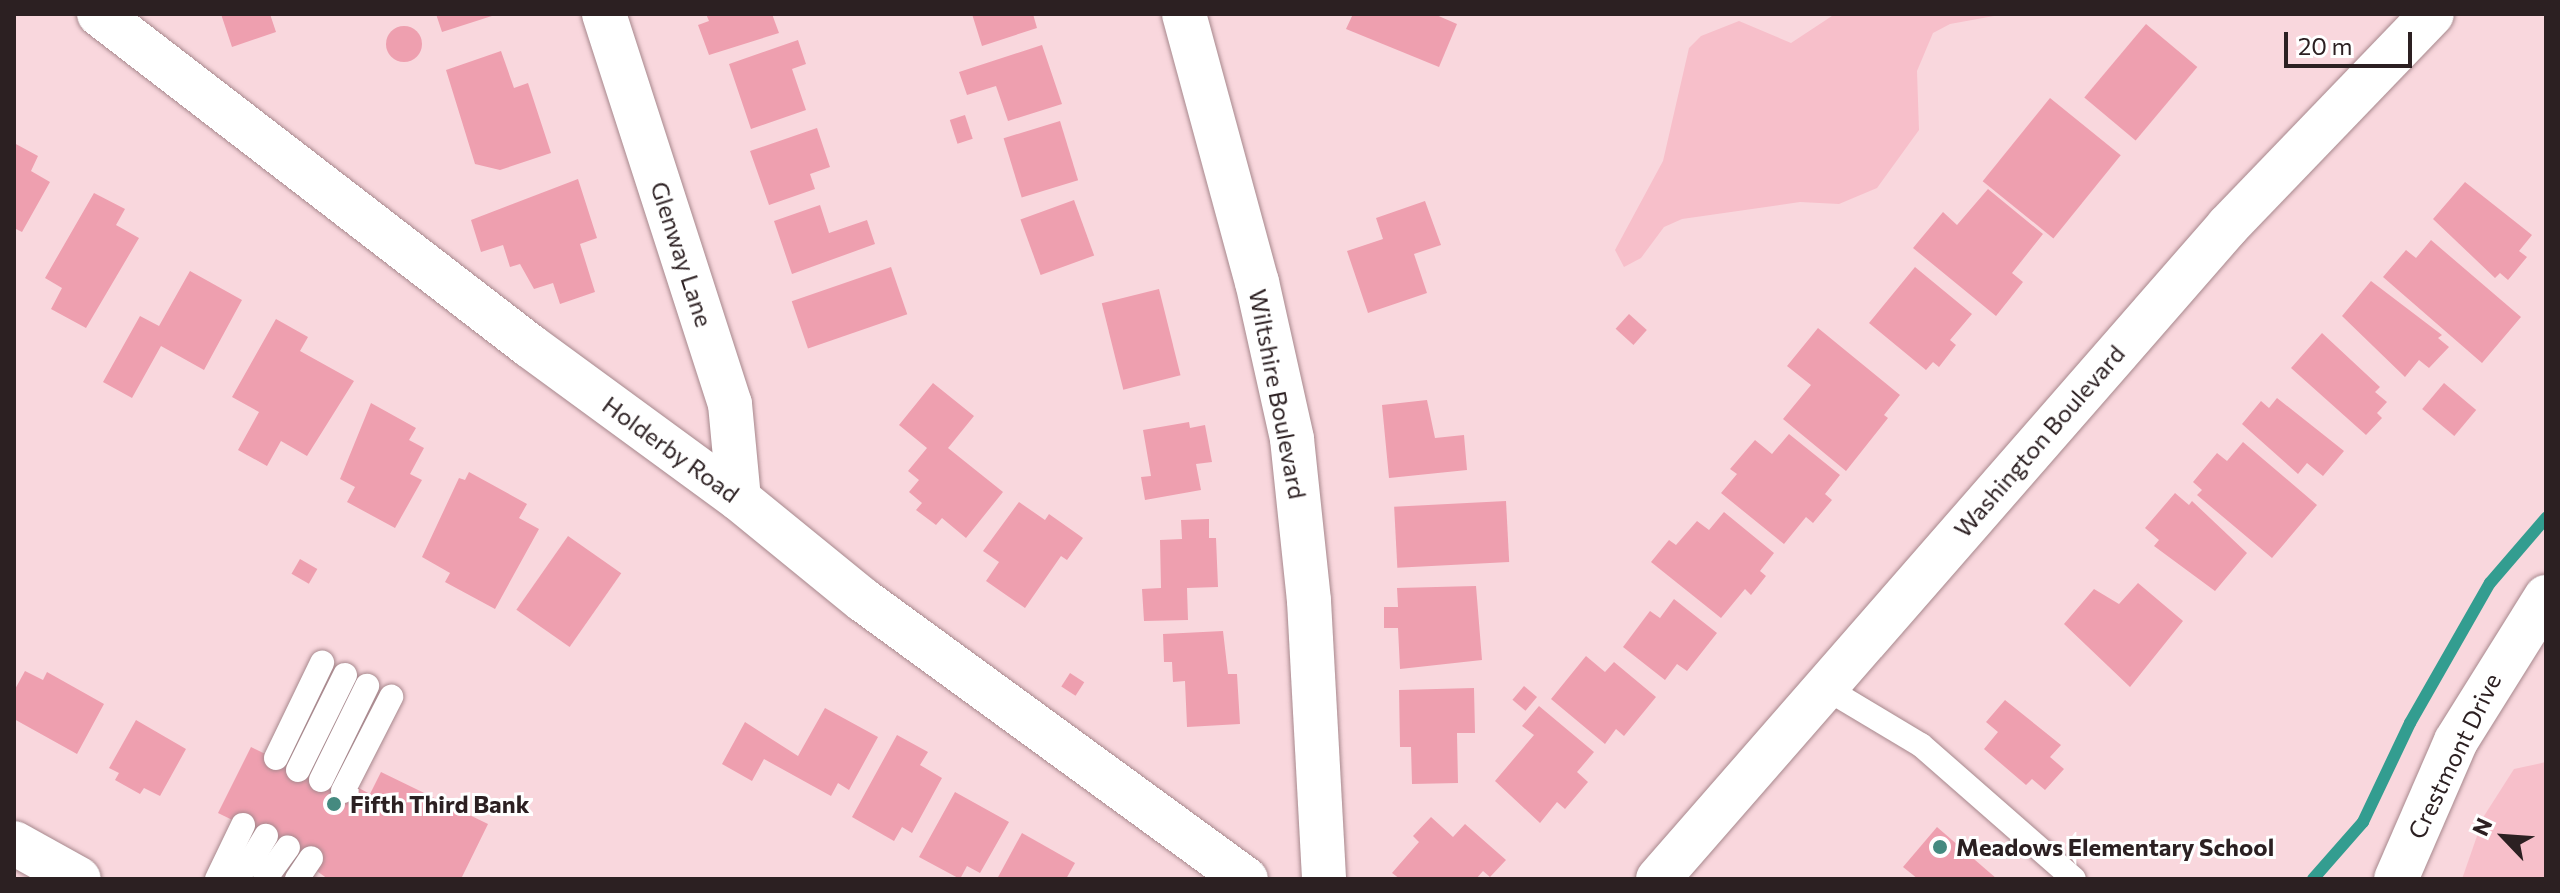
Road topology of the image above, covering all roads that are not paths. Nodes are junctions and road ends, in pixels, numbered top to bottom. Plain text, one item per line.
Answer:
1 (99, 14) edge
2 (604, 14) edge
3 (1184, 14) edge
4 (2432, 14) edge
5 (739, 499) junction
6 (2546, 597) edge
7 (322, 663) dead end
8 (345, 675) dead end
9 (367, 686) dead end
10 (1824, 687) junction
11 (391, 697) dead end
12 (276, 758) dead end
13 (298, 770) dead end
14 (321, 780) dead end
15 (343, 791) dead end
16 (243, 825) dead end
17 (266, 836) dead end
18 (14, 843) edge
19 (288, 847) dead end
20 (311, 858) dead end
21 (79, 879) edge
22 (217, 879) edge
23 (232, 879) edge
24 (265, 879) edge
25 (297, 879) edge
26 (1246, 879) edge
27 (1324, 879) edge
28 (1658, 879) edge
29 (2074, 879) edge
30 (2396, 879) edge

1 - 5 street, Holderby Road
2 - 5 street, Glenway Lane
3 - 27 street, Wiltshire Boulevard
4 - 10 street, Washington Boulevard
5 - 26 street, Holderby Road
6 - 30 street, Crestmont Drive
7 - 12 lane
8 - 13 lane
9 - 14 lane
10 - 28 street, Washington Boulevard
10 - 29 lane
11 - 15 lane
16 - 22 lane
17 - 23 lane
18 - 21 street
19 - 24 lane
20 - 25 lane

